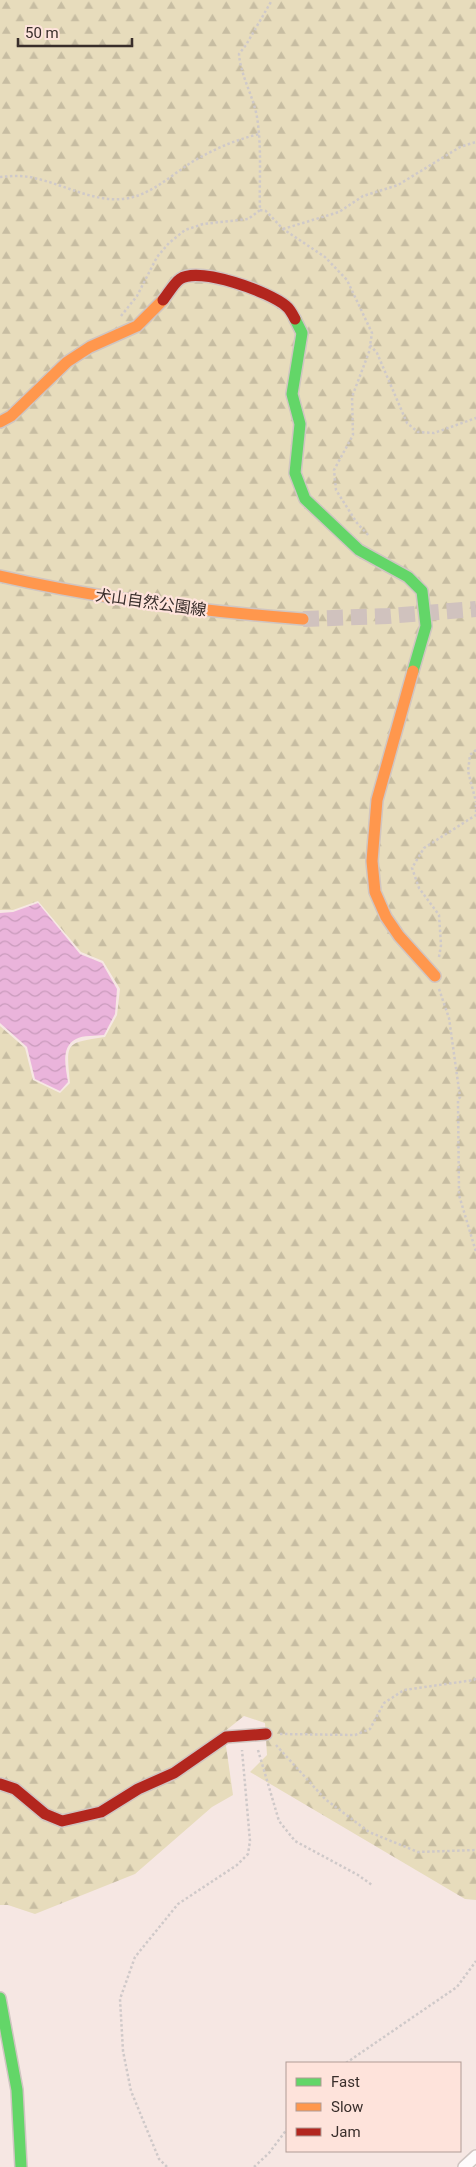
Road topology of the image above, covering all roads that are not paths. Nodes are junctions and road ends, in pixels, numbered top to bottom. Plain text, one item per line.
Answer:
1 (0, 422) edge
2 (0, 576) edge
3 (303, 619) tunnel mouth
4 (435, 976) road end
5 (266, 1734) road end
6 (0, 1784) edge
7 (0, 1998) edge
8 (476, 2156) edge
9 (21, 2167) edge
10 (464, 2167) edge

1 - 4 street
2 - 3 street, 犬山自然公園線
5 - 6 street
7 - 9 street
8 - 10 street

